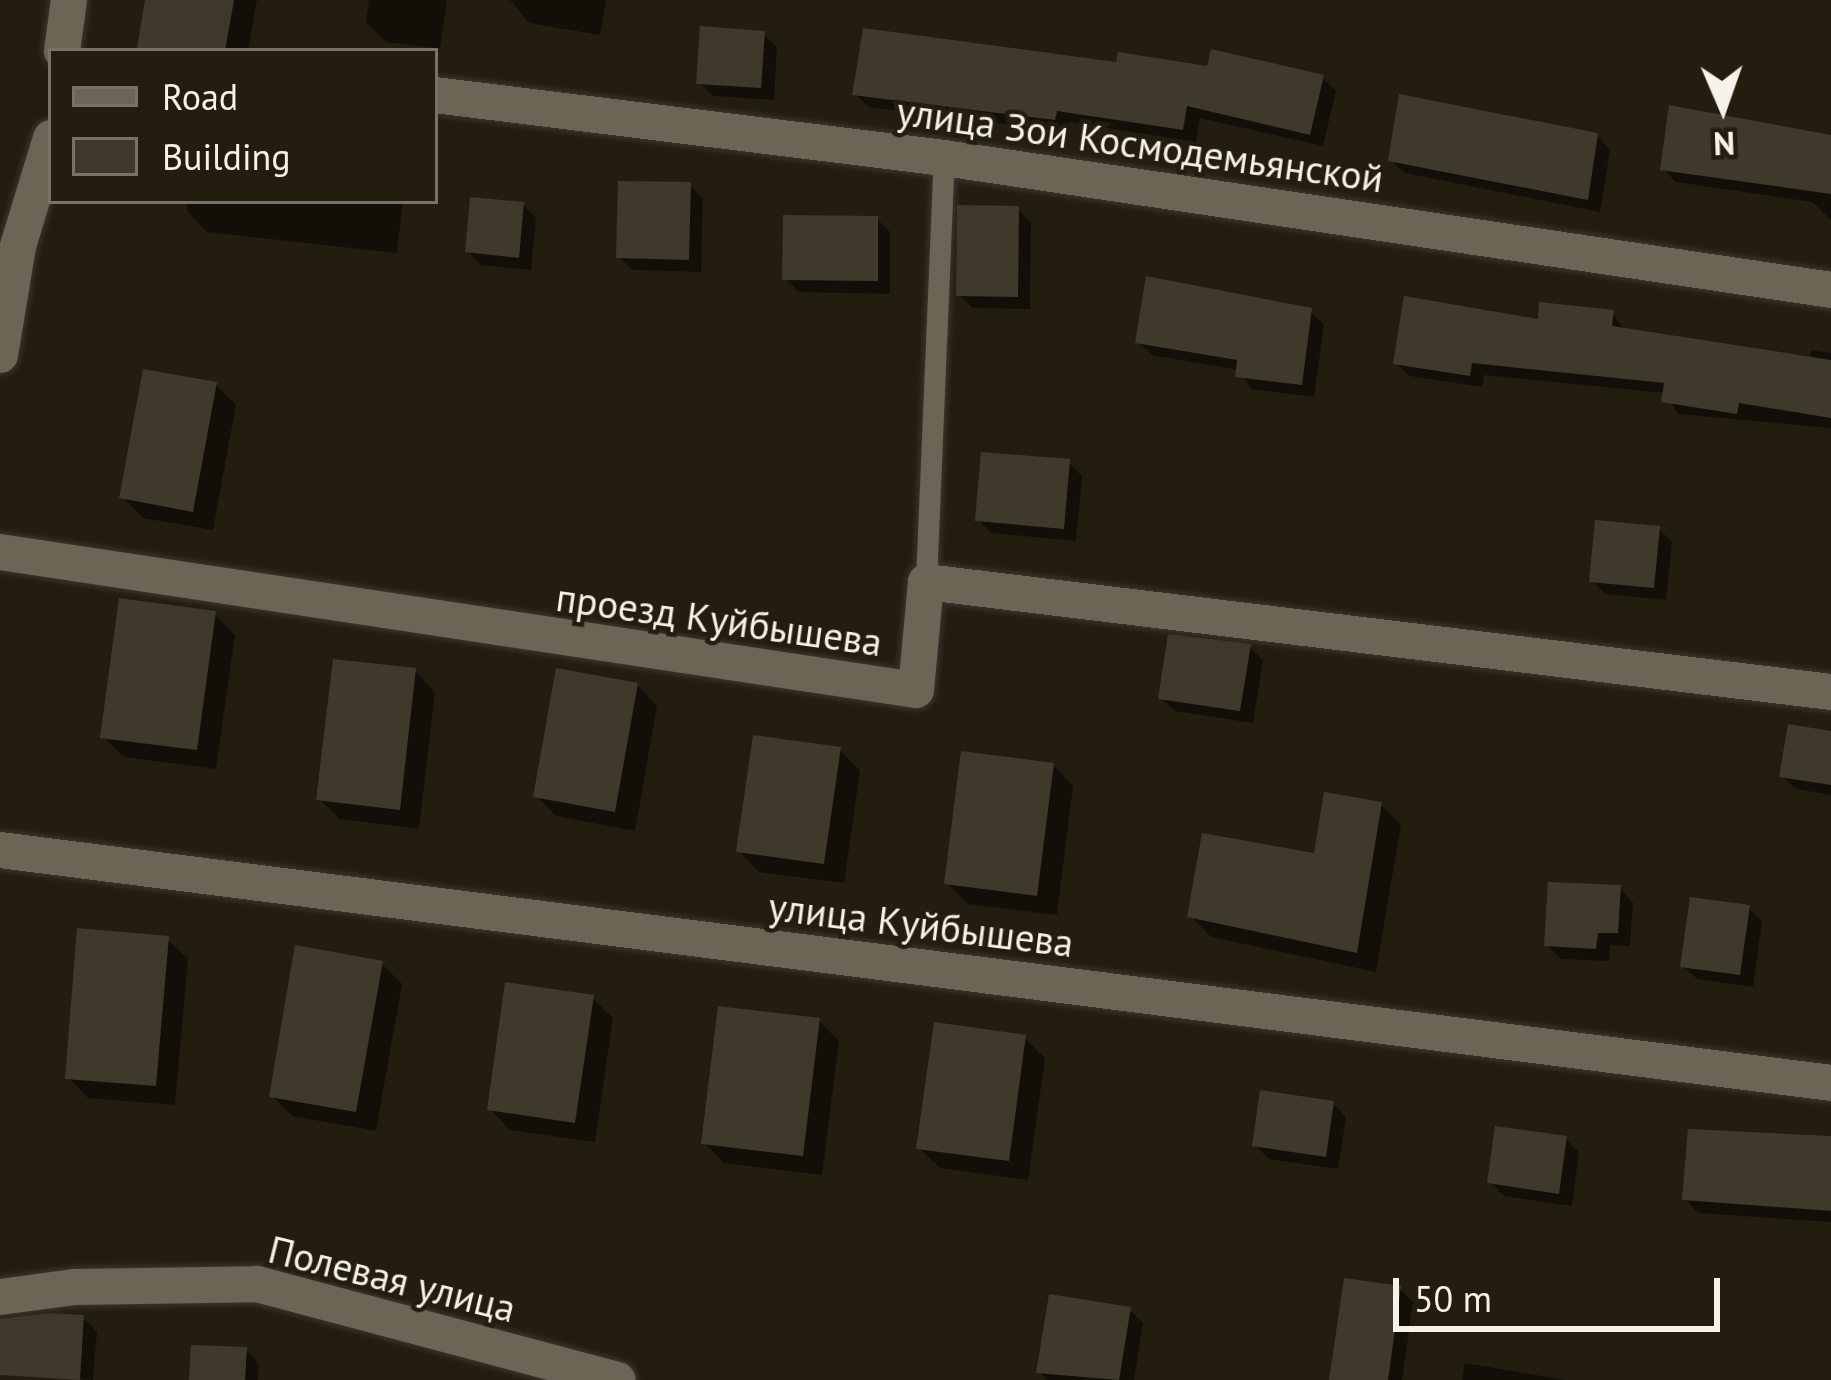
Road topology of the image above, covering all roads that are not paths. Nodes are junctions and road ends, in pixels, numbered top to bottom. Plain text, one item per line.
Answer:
1 (69, 0) edge
2 (62, 48) edge
3 (438, 95) edge
4 (48, 156) edge
5 (944, 158) junction
6 (1831, 290) edge
7 (0, 355) edge
8 (0, 552) edge
9 (926, 582) junction
10 (1831, 692) edge
11 (0, 850) edge
12 (1831, 1083) edge
13 (0, 1297) edge
14 (617, 1380) edge

1 - 2 street
3 - 5 street, улица Зои Космодемьянской
4 - 7 street
5 - 6 street, улица Зои Космодемьянской
5 - 9 lane
8 - 9 street, проезд Куйбышева
9 - 10 street, проезд Куйбышева
11 - 12 street, улица Куйбышева
13 - 14 street, Полевая улица

